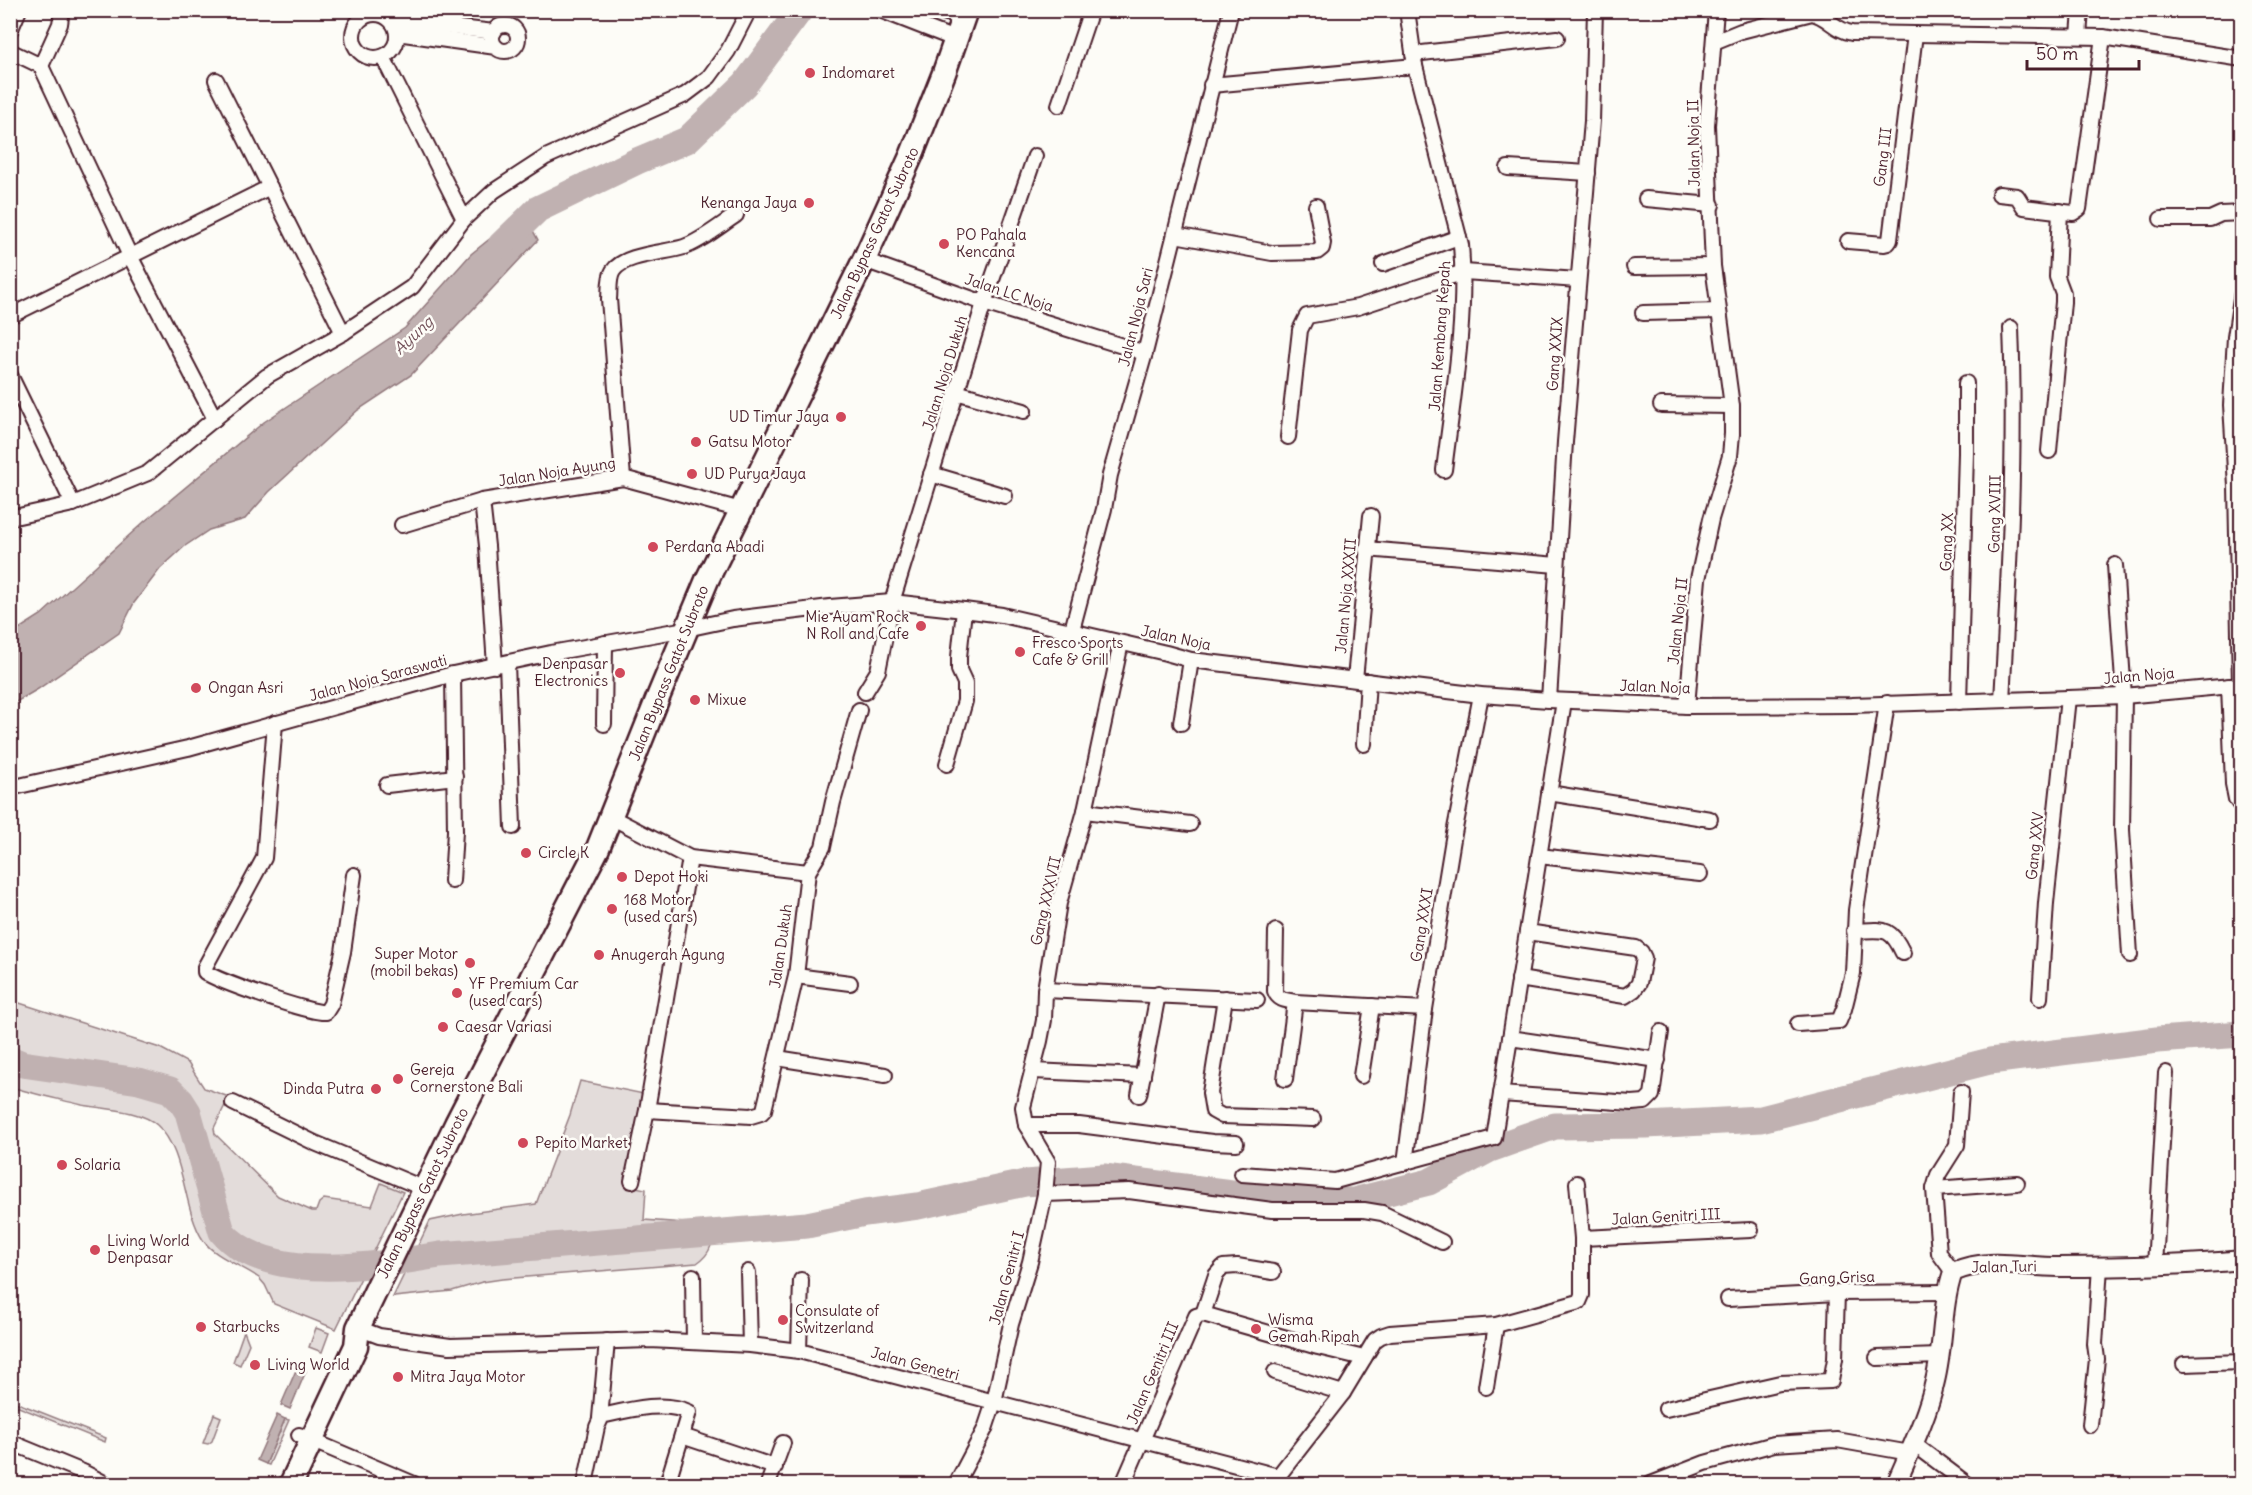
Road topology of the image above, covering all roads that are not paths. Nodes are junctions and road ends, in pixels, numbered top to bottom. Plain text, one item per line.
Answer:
1 (19, 10) edge
2 (62, 10) edge
3 (749, 10) edge
4 (880, 10) edge
5 (939, 10) edge
6 (1091, 10) edge
7 (1231, 10) edge
8 (1407, 10) edge
9 (1595, 10) edge
10 (1716, 10) edge
11 (2081, 10) edge
12 (1816, 12) edge
13 (904, 15) edge
14 (391, 20) junction
15 (962, 23) edge
16 (10, 31) edge
17 (494, 32) junction
18 (397, 33) junction
19 (1915, 34) junction
20 (2079, 36) junction
21 (2103, 37) junction
22 (1557, 38) dead end
23 (1714, 42) junction
24 (496, 47) junction
25 (10, 51) edge
26 (382, 57) junction
27 (2241, 59) edge
28 (1414, 60) junction
29 (41, 66) junction
30 (216, 80) dead end
31 (1211, 85) junction
32 (1059, 105) dead end
33 (1035, 156) dead end
34 (1509, 168) dead end
35 (1588, 173) junction
36 (270, 187) junction
37 (1999, 194) dead end
38 (1646, 199) dead end
39 (1712, 205) junction
40 (1316, 206) dead end
41 (2060, 212) junction
42 (2241, 213) edge
43 (736, 215) dead end
44 (464, 219) junction
45 (2161, 219) dead end
46 (1175, 235) junction
47 (1459, 237) junction
48 (1848, 240) dead end
49 (130, 256) junction
50 (864, 260) junction
51 (1383, 264) dead end
52 (1713, 266) junction
53 (1634, 267) dead end
54 (1464, 272) junction
55 (1578, 280) junction
56 (2241, 292) edge
57 (984, 303) junction
58 (1719, 311) junction
59 (1643, 313) dead end
60 (10, 315) edge
61 (2011, 328) dead end
62 (344, 333) junction
63 (1145, 353) junction
64 (10, 375) edge
65 (1966, 383) dead end
66 (956, 392) junction
67 (1661, 405) dead end
68 (1732, 406) junction
69 (1024, 411) dead end
70 (215, 419) junction
71 (1288, 437) dead end
72 (2049, 451) dead end
73 (1444, 470) dead end
74 (932, 474) junction
75 (623, 478) junction
76 (1005, 496) dead end
77 (482, 501) junction
78 (73, 504) junction
79 (741, 510) junction
80 (1371, 516) dead end
81 (10, 518) edge
82 (402, 525) dead end
83 (1366, 549) junction
84 (1557, 565) junction
85 (2115, 566) dead end
86 (892, 602) junction
87 (964, 610) junction
88 (696, 627) junction
89 (1072, 630) junction
90 (605, 643) junction
91 (1121, 643) junction
92 (1191, 660) junction
93 (501, 664) junction
94 (453, 674) junction
95 (1361, 680) junction
96 (2237, 685) edge
97 (865, 692) dead end
98 (1481, 695) junction
99 (2124, 696) junction
100 (2068, 699) junction
101 (1549, 700) junction
102 (2002, 700) junction
103 (1564, 701) junction
104 (1959, 702) junction
105 (1887, 704) junction
106 (1686, 706) junction
107 (859, 710) dead end
108 (275, 723) junction
109 (1180, 723) dead end
110 (604, 724) dead end
111 (1364, 744) dead end
112 (947, 764) dead end
113 (455, 777) junction
114 (387, 785) dead end
115 (10, 788) edge
116 (1549, 793) junction
117 (2241, 807) edge
118 (1085, 811) junction
119 (611, 817) junction
120 (1710, 819) dead end
121 (1190, 824) dead end
122 (513, 827) dead end
123 (1539, 856) junction
124 (690, 858) junction
125 (808, 872) junction
126 (1700, 874) dead end
127 (354, 875) dead end
128 (452, 881) dead end
129 (1276, 931) dead end
130 (1854, 931) junction
131 (1527, 932) junction
132 (1903, 953) dead end
133 (2130, 955) dead end
134 (796, 976) junction
135 (1519, 979) junction
136 (850, 983) dead end
137 (1045, 990) junction
138 (1158, 994) junction
139 (1225, 998) junction
140 (2040, 998) dead end
141 (1257, 1000) dead end
142 (1295, 1002) junction
143 (1372, 1006) junction
144 (1425, 1009) junction
145 (1797, 1024) dead end
146 (1661, 1032) dead end
147 (1510, 1038) junction
148 (777, 1058) junction
149 (1658, 1060) junction
150 (1033, 1071) junction
151 (2166, 1073) dead end
152 (885, 1075) dead end
153 (1143, 1076) junction
154 (1361, 1076) dead end
155 (1285, 1079) dead end
156 (1961, 1092) dead end
157 (1501, 1094) junction
158 (1139, 1095) dead end
159 (233, 1103) dead end
160 (647, 1110) junction
161 (1313, 1119) dead end
162 (1026, 1125) junction
163 (1236, 1143) dead end
164 (1405, 1163) junction
165 (1242, 1174) dead end
166 (632, 1182) dead end
167 (1577, 1183) dead end
168 (2017, 1183) dead end
169 (1934, 1189) junction
170 (1046, 1192) junction
171 (422, 1196) junction
172 (1751, 1230) dead end
173 (1582, 1238) junction
174 (1442, 1242) dead end
175 (2241, 1260) edge
176 (2100, 1266) junction
177 (2155, 1266) junction
178 (748, 1272) dead end
179 (1273, 1272) dead end
180 (1953, 1272) junction
181 (693, 1276) dead end
182 (801, 1280) dead end
183 (1946, 1292) junction
184 (1837, 1293) junction
185 (1728, 1299) dead end
186 (1203, 1314) junction
187 (362, 1320) junction
188 (1496, 1325) junction
189 (607, 1341) junction
190 (694, 1342) junction
191 (750, 1345) junction
192 (798, 1351) junction
193 (1940, 1356) junction
194 (1364, 1358) junction
195 (1876, 1358) dead end
196 (2241, 1362) edge
197 (2184, 1364) dead end
198 (1275, 1372) dead end
199 (1486, 1387) dead end
200 (1343, 1393) junction
201 (994, 1402) junction
202 (1666, 1409) dead end
203 (600, 1418) junction
204 (2090, 1425) dead end
205 (682, 1436) junction
206 (305, 1438) junction
207 (1144, 1439) junction
208 (10, 1442) edge
209 (783, 1443) dead end
210 (1912, 1449) junction
211 (774, 1467) junction
212 (1275, 1480) edge
213 (106, 1485) edge
214 (275, 1485) edge
215 (291, 1485) edge
216 (414, 1485) edge
217 (585, 1485) edge
218 (667, 1485) edge
219 (768, 1485) edge
220 (957, 1485) edge
221 (1123, 1485) edge
222 (1651, 1485) edge
223 (1896, 1485) edge
224 (1967, 1485) edge

1 - 16 street
2 - 29 street
3 - 44 street
4 - 13 street
5 - 15 street
6 - 32 street
7 - 31 street, Jalan Noja Sari
8 - 28 street, Jalan Kembang Kepah
9 - 35 street, Gang XXIX
10 - 23 street, Jalan Noja II
11 - 20 street
12 - 19 street
12 - 23 street
13 - 15 street
14 - 17 street
14 - 18 street
14 - 26 street
15 - 50 highway, Jalan Bypass Gatot Subroto
17 - 24 street
17 - 24 street
18 - 24 street
18 - 26 street
19 - 20 street
19 - 48 street, Gang III
20 - 21 street
21 - 27 street
21 - 41 street
22 - 28 street
23 - 39 street, Jalan Noja II
25 - 29 street
26 - 44 street
28 - 31 street
28 - 47 street, Jalan Kembang Kepah
29 - 49 street
30 - 36 street
31 - 46 street, Jalan Noja Sari
33 - 57 street, Jalan Noja Dukuh
34 - 35 street
35 - 55 street, Gang XXIX
36 - 49 street
36 - 62 street
37 - 41 street
38 - 39 street
39 - 52 street, Jalan Noja II
40 - 46 street
41 - 72 street
42 - 45 street
43 - 75 street
44 - 62 street
46 - 63 street, Jalan Noja Sari
47 - 51 street
47 - 54 street, Jalan Kembang Kepah
49 - 60 street
49 - 70 street
50 - 57 street, Jalan LC Noja
50 - 79 highway, Jalan Bypass Gatot Subroto
52 - 53 street
52 - 58 street, Jalan Noja II
54 - 55 street
54 - 71 street
54 - 73 street, Jalan Kembang Kepah
55 - 84 street, Gang XXIX
56 - 96 street
57 - 63 street, Jalan LC Noja
57 - 66 street, Jalan Noja Dukuh
58 - 59 street
58 - 68 street, Jalan Noja II
61 - 102 street, Gang XVIII
62 - 70 street
63 - 89 street, Jalan Noja Sari
64 - 78 street
65 - 104 street, Gang XX
66 - 69 street
66 - 74 street, Jalan Noja Dukuh
67 - 68 street
68 - 106 street, Jalan Noja II
70 - 78 street
74 - 76 street
74 - 86 street, Jalan Noja Dukuh
75 - 77 street, Jalan Noja Ayung
75 - 79 street, Jalan Noja Ayung
77 - 82 street, Jalan Noja Ayung
77 - 93 street, Jalan Noja Ayung
78 - 81 street
79 - 88 highway, Jalan Bypass Gatot Subroto
80 - 83 street, Jalan Noja XXXII
83 - 84 street
83 - 95 street, Jalan Noja XXXII
84 - 101 street, Gang XXIX
85 - 99 street
86 - 87 street, Jalan Noja
86 - 88 street, Jalan Noja
86 - 97 street, Jalan Noja Dukuh
87 - 89 street, Jalan Noja
87 - 112 street
88 - 90 street, Jalan Noja Saraswati
88 - 119 highway, Jalan Bypass Gatot Subroto
89 - 91 street, Jalan Noja
90 - 93 street, Jalan Noja Saraswati
90 - 110 street
91 - 92 street, Jalan Noja
91 - 118 street, Gang XXXVII
92 - 95 street, Jalan Noja
92 - 109 street
93 - 94 street, Jalan Noja Saraswati
93 - 122 street, Jalan Noja Ayung
94 - 108 street, Jalan Noja Saraswati
94 - 113 street
95 - 98 street, Jalan Noja
95 - 111 street, Jalan Noja XXXII
96 - 99 street, Jalan Noja
96 - 117 street
98 - 101 street, Jalan Noja
98 - 144 street, Gang XXXI
99 - 100 street, Jalan Noja
99 - 133 street
100 - 102 street, Jalan Noja
100 - 140 street, Gang XXV
101 - 103 street, Jalan Noja
102 - 104 street, Jalan Noja
103 - 106 street, Jalan Noja
103 - 116 street
104 - 105 street, Jalan Noja
105 - 106 street, Jalan Noja
105 - 130 street
107 - 125 street
108 - 115 street, Jalan Noja Saraswati
108 - 127 street
113 - 114 street
113 - 128 street
116 - 120 street
116 - 123 street
118 - 121 street
118 - 137 street, Gang XXXVII
119 - 124 street
119 - 171 highway, Jalan Bypass Gatot Subroto
123 - 126 street
123 - 131 street
124 - 125 street
124 - 160 street
125 - 134 street, Jalan Dukuh
129 - 142 street
130 - 132 street
130 - 145 street
131 - 135 street
131 - 135 street
134 - 136 street
134 - 148 street, Jalan Dukuh
135 - 147 street
137 - 138 street
137 - 150 street, Gang XXXVII
138 - 139 street
138 - 153 street
139 - 141 street
139 - 161 street
142 - 143 street
142 - 155 street
143 - 144 street
143 - 154 street
144 - 164 street, Gang XXXI
146 - 149 street
147 - 149 street
147 - 157 street
148 - 152 street
148 - 160 street, Jalan Dukuh
149 - 157 street
150 - 153 street
150 - 162 street, Gang XXXVII
151 - 177 street
153 - 158 street
156 - 169 street
157 - 164 street
159 - 171 street
160 - 166 street
162 - 163 street
162 - 170 street, Jalan Genitri I
164 - 165 street
167 - 173 street
168 - 169 street
169 - 180 street
170 - 174 street
170 - 201 street, Jalan Genitri I
171 - 187 highway, Jalan Bypass Gatot Subroto
172 - 173 street, Jalan Genitri III
173 - 188 street
175 - 177 street, Jalan Turi
176 - 177 street, Jalan Turi
176 - 180 street, Jalan Turi
176 - 204 street
178 - 191 street
179 - 186 street, Jalan Genitri III
180 - 183 street, Jalan Turi
181 - 190 street
182 - 192 street
183 - 184 street, Gang Grisa
183 - 193 street, Jalan Turi
184 - 185 street, Gang Grisa
184 - 202 street
186 - 194 street
186 - 207 street, Jalan Genitri III
187 - 189 street, Jalan Genetri
187 - 206 highway, Jalan Bypass Gatot Subroto
188 - 194 street
188 - 199 street
189 - 190 street, Jalan Genetri
189 - 203 street
190 - 191 street, Jalan Genetri
191 - 192 street, Jalan Genetri
192 - 201 street, Jalan Genetri
193 - 195 street
193 - 210 street, Jalan Turi
194 - 200 street
196 - 197 street
198 - 200 street
200 - 212 street
201 - 207 street, Jalan Genetri
201 - 220 street, Jalan Genitri I
203 - 205 street
203 - 217 street
205 - 211 street
205 - 218 street
206 - 214 highway, Jalan Bypass Gatot Subroto
206 - 215 highway, Jalan Bypass Gatot Subroto
206 - 216 street
207 - 212 street, Jalan Genetri
207 - 221 street, Jalan Genitri III
208 - 213 street
209 - 211 street
210 - 222 street
210 - 223 street, Jalan Turi
210 - 224 street
211 - 219 street

